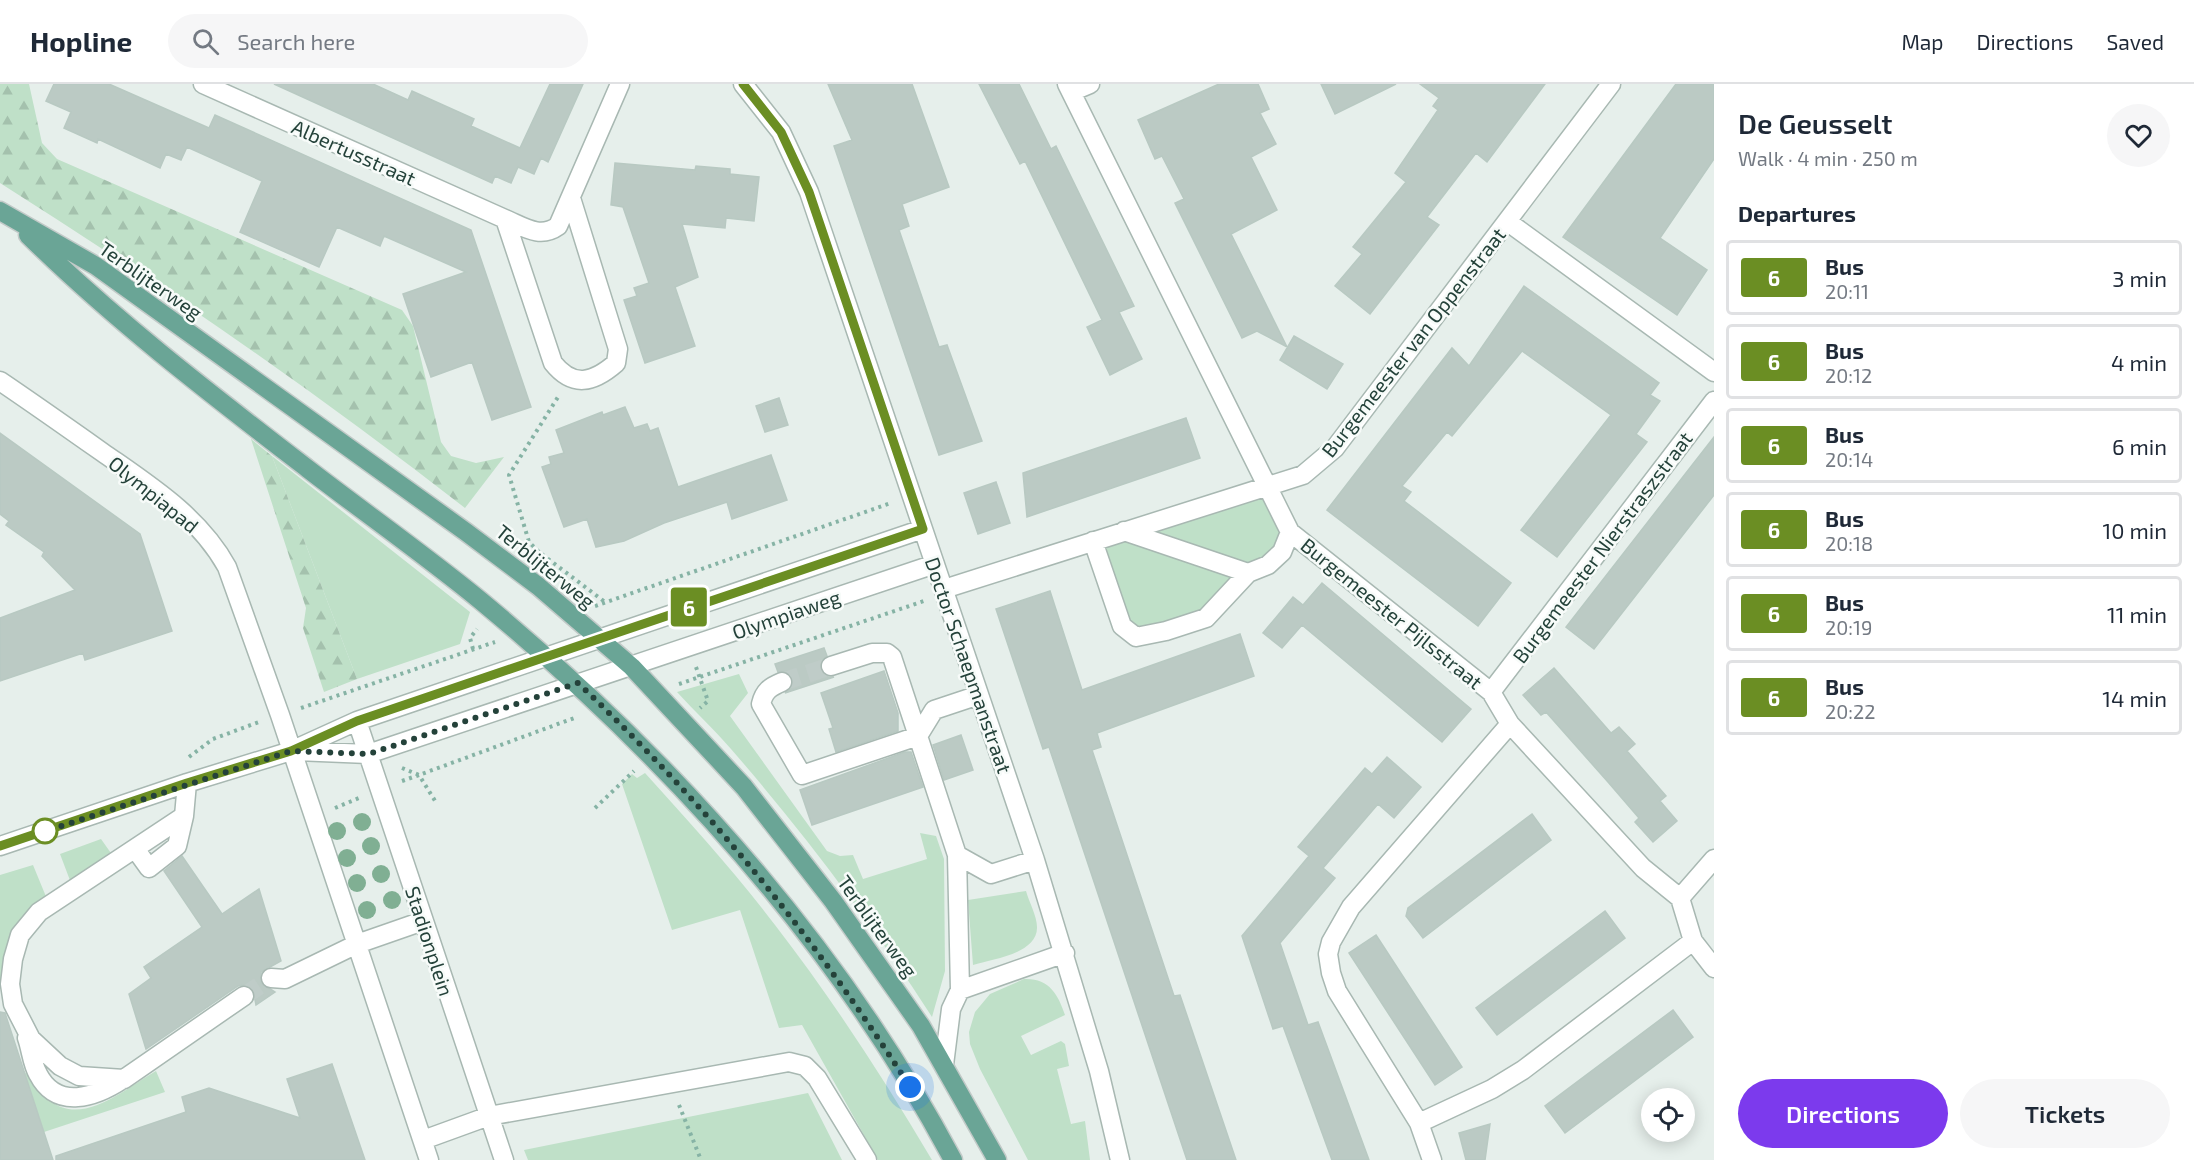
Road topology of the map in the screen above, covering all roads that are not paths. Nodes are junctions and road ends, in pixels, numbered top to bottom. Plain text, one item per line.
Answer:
1 (204, 84) edge
2 (620, 84) edge
3 (743, 84) edge
4 (1090, 84) edge
5 (1611, 84) edge
6 (1069, 88) edge
7 (571, 198) junction
8 (5, 214) edge
9 (505, 219) junction
10 (1508, 222) junction
11 (1714, 372) edge
12 (0, 381) edge
13 (1714, 401) edge
14 (1266, 486) junction
15 (923, 529) junction
16 (1124, 531) junction
17 (1290, 532) junction
18 (1093, 541) junction
19 (935, 564) junction
20 (1248, 573) junction
21 (944, 591) junction
22 (598, 638) junction
23 (546, 656) junction
24 (831, 666) tunnel mouth
25 (632, 667) junction
26 (782, 682) tunnel mouth
27 (578, 683) junction
28 (1491, 692) junction
29 (979, 695) junction
30 (357, 721) junction
31 (1510, 724) junction
32 (918, 736) junction
33 (291, 751) junction
34 (369, 754) junction
35 (187, 783) junction
36 (0, 846) edge
37 (957, 855) junction
38 (1714, 859) edge
39 (1035, 860) junction
40 (1680, 898) junction
41 (423, 921) junction
42 (1693, 941) junction
43 (357, 944) junction
44 (1065, 953) junction
45 (1714, 968) edge
46 (271, 978) tunnel mouth
47 (960, 990) junction
48 (243, 996) tunnel mouth
49 (25, 1030) junction
50 (944, 1065) junction
51 (124, 1078) junction
52 (489, 1116) junction
53 (1419, 1123) junction
54 (423, 1140) junction
55 (429, 1160) edge
56 (504, 1160) edge
57 (867, 1160) edge
58 (952, 1160) edge
59 (997, 1160) edge
60 (1120, 1160) edge
61 (1432, 1160) edge

1 - 9 street, Albertusstraat
2 - 7 street
3 - 15 street, Doctor Schaepmanstraat
4 - 6 street
5 - 10 street, Burgemeester van Oppenstraat
6 - 14 street, Burgemeester Pijlsstraat
7 - 9 street, Albertusstraat
7 - 9 street
8 - 22 main road, Terblijterweg
8 - 23 main road, Terblijterweg
10 - 11 street
10 - 14 street, Burgemeester van Oppenstraat
12 - 33 street, Olympiapad
13 - 28 street, Burgemeester Nierstraszstraat
14 - 16 street, Burgemeester van Oppenstraat
14 - 17 street, Burgemeester Pijlsstraat
15 - 19 street, Doctor Schaepmanstraat
15 - 22 street, Olympiaweg
16 - 18 street, Burgemeester van Oppenstraat
16 - 20 street
17 - 20 street
17 - 28 street, Burgemeester Pijlsstraat
18 - 20 street
18 - 21 street, Burgemeester van Oppenstraat
19 - 21 street, Doctor Schaepmanstraat
19 - 25 street, Olympiaweg
21 - 29 street, Doctor Schaepmanstraat
22 - 23 street, Olympiaweg
22 - 25 main road, Terblijterweg
23 - 27 main road, Terblijterweg
23 - 30 street, Olympiaweg
24 - 32 street
25 - 27 street, Olympiaweg
25 - 50 main road, Terblijterweg
26 - 32 street
27 - 34 street, Olympiaweg
27 - 58 main road, Terblijterweg
28 - 31 street, Burgemeester Pijlsstraat
29 - 32 street
29 - 39 street, Doctor Schaepmanstraat
30 - 33 street, Olympiaweg
30 - 34 street, Stadionplein
31 - 40 street, Burgemeester Pijlsstraat
31 - 53 street
32 - 37 street
33 - 34 street, Olympiaweg
33 - 35 street, Olympiaweg
33 - 43 street
34 - 41 street, Stadionplein
35 - 36 street, Olympiaweg
35 - 49 street
37 - 39 street
37 - 47 street
38 - 40 street
39 - 44 street, Doctor Schaepmanstraat
40 - 42 street
41 - 43 street
41 - 52 street, Stadionplein
42 - 45 street
42 - 53 street
43 - 46 street
43 - 54 street
44 - 47 street
44 - 60 street, Doctor Schaepmanstraat
47 - 50 street
48 - 51 street
49 - 51 street
49 - 51 street
50 - 59 main road, Terblijterweg
52 - 54 street
52 - 56 street, Stadionplein
52 - 57 street
53 - 61 street
54 - 55 street

